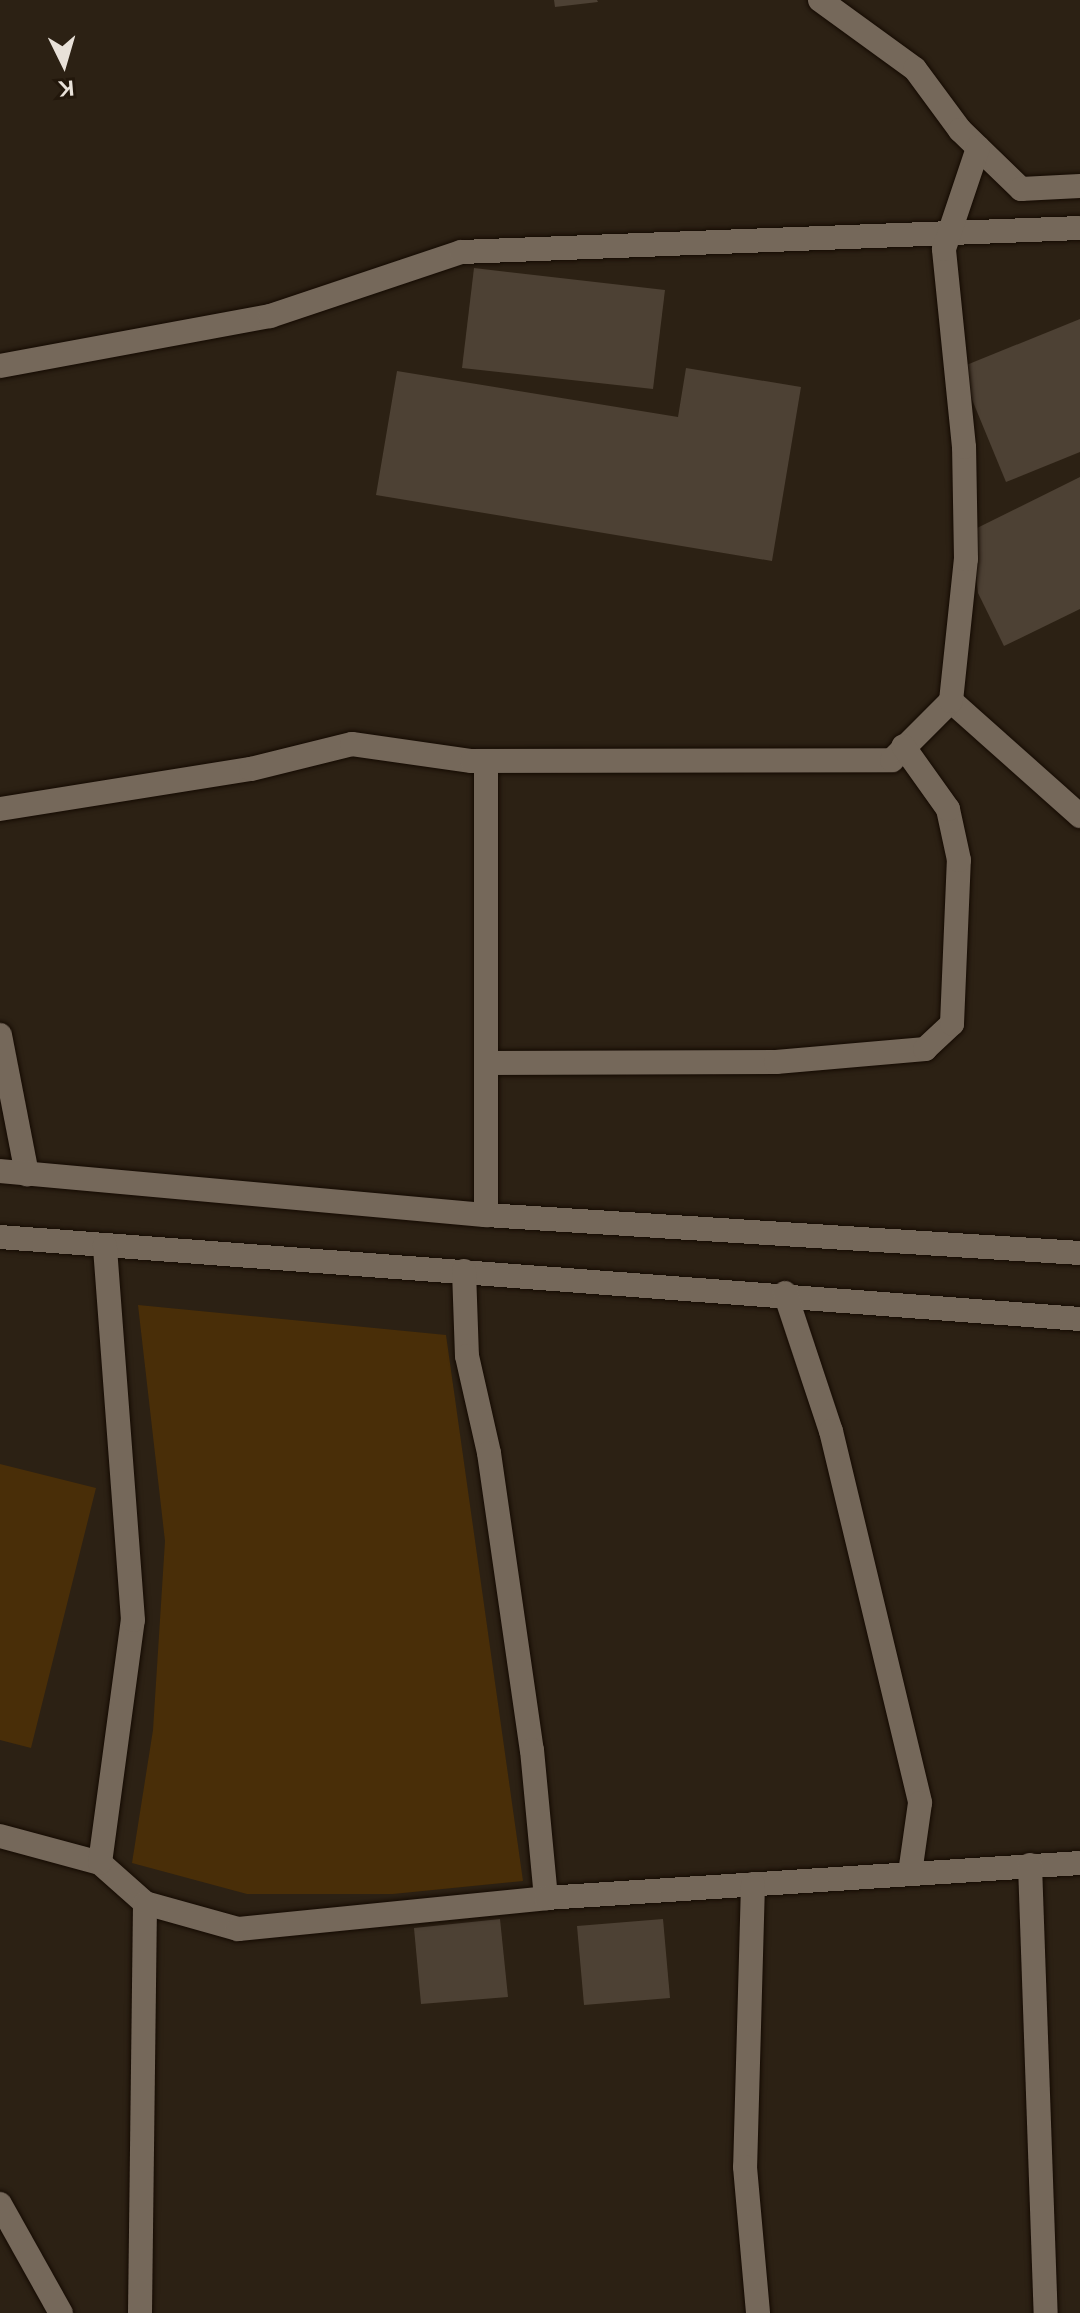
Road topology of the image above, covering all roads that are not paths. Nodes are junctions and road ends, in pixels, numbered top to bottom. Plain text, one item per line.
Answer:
1 (820, 0) edge
2 (978, 148) junction
3 (1080, 186) edge
4 (1080, 228) edge
5 (950, 230) junction
6 (0, 366) edge
7 (951, 701) junction
8 (903, 746) junction
9 (486, 761) junction
10 (0, 809) edge
11 (1080, 816) edge
12 (0, 1035) edge
13 (486, 1063) junction
14 (0, 1171) edge
15 (27, 1174) junction
16 (486, 1215) junction
17 (0, 1237) edge
18 (105, 1245) junction
19 (1080, 1253) edge
20 (464, 1271) junction
21 (785, 1293) junction
22 (1080, 1319) edge
23 (0, 1836) edge
24 (100, 1863) junction
25 (1080, 1863) edge
26 (1030, 1865) junction
27 (910, 1873) junction
28 (753, 1884) junction
29 (546, 1898) junction
30 (145, 1903) junction
31 (0, 2204) edge
32 (61, 2313) edge
33 (140, 2313) edge
34 (758, 2313) edge
35 (1046, 2313) edge

1 - 2 street
2 - 3 street
2 - 5 street
4 - 5 street
5 - 6 street
5 - 7 street
7 - 8 street
7 - 11 street
8 - 9 street
8 - 13 street
9 - 10 street
9 - 13 street
12 - 15 street
13 - 16 street
14 - 15 street
15 - 16 street
16 - 19 street
17 - 18 street
18 - 20 street
18 - 24 street
20 - 21 street
20 - 29 street
21 - 22 street
21 - 27 street
23 - 24 street
24 - 30 street
25 - 26 street
26 - 27 street
26 - 35 street
27 - 28 street
28 - 29 street
28 - 34 street
29 - 30 street
30 - 33 street
31 - 32 street

